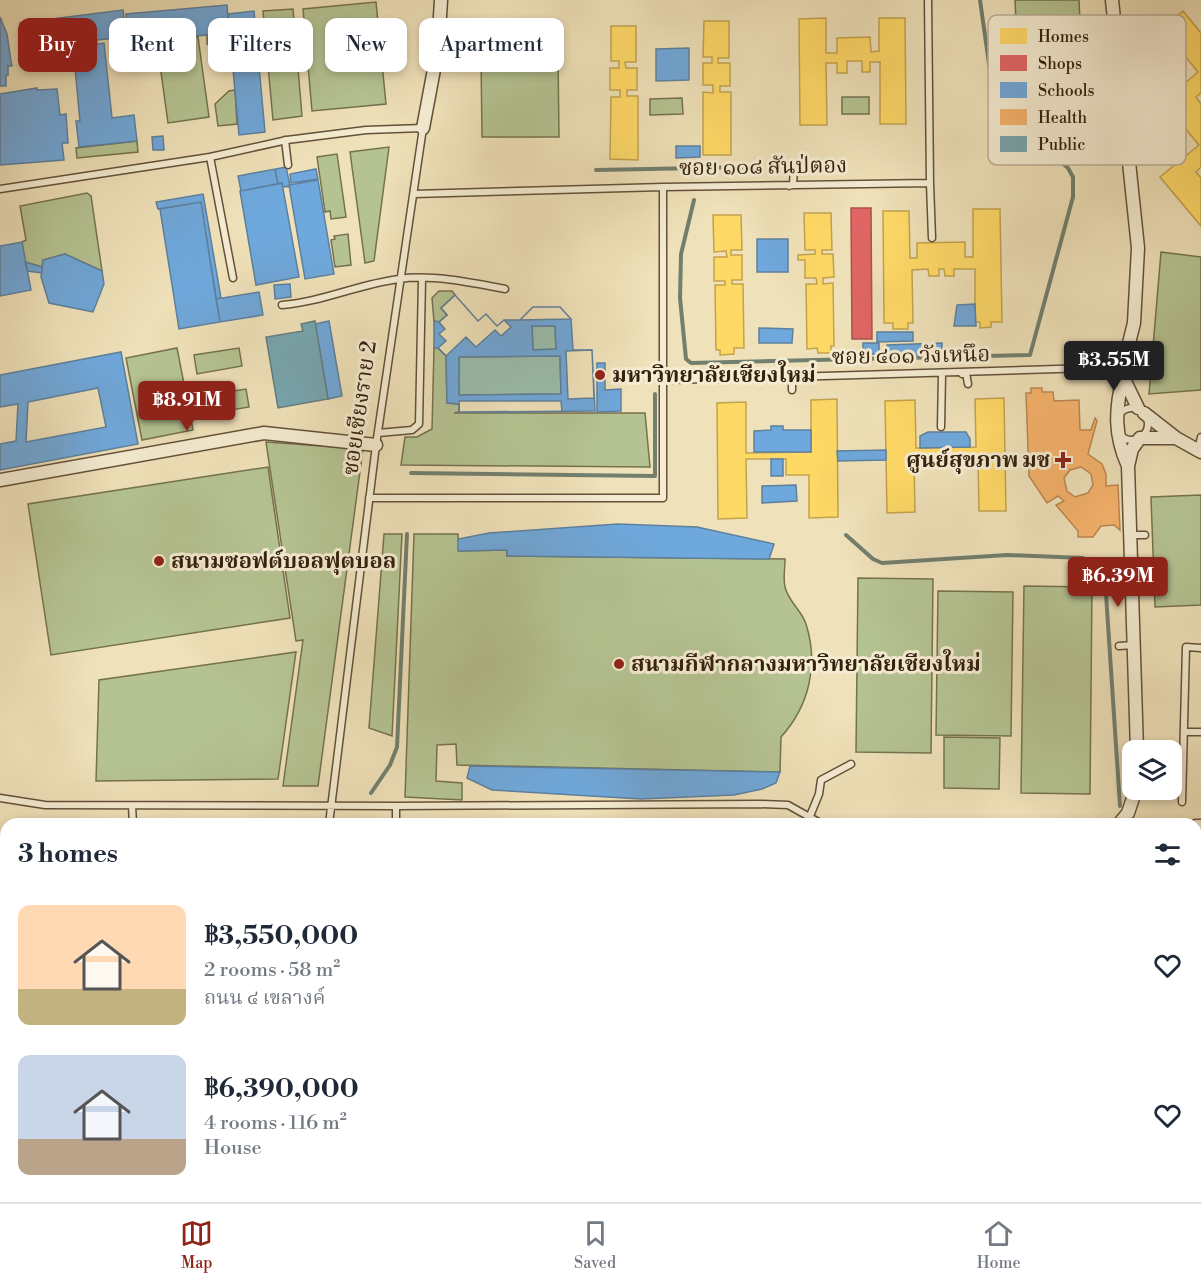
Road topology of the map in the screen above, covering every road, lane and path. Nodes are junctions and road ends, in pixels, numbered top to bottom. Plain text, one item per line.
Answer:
1 (441, 0) edge
2 (928, 0) edge
3 (1112, 0) edge
4 (1113, 15) edge
5 (423, 128) junction
6 (287, 140) junction
7 (210, 157) junction
8 (288, 165) dead end
9 (1129, 165) edge
10 (794, 167) dead end
11 (930, 183) junction
12 (794, 185) junction
13 (663, 187) junction
14 (0, 189) edge
15 (414, 194) junction
16 (932, 238) dead end
17 (233, 278) dead end
18 (400, 278) junction
19 (422, 279) junction
20 (506, 289) dead end
21 (282, 305) dead end
22 (1123, 372) junction
23 (942, 374) junction
24 (966, 374) junction
25 (792, 377) junction
26 (815, 377) junction
27 (664, 380) junction
28 (968, 384) dead end
29 (792, 390) dead end
30 (1141, 411) junction
31 (1116, 424) junction
32 (941, 427) dead end
33 (1201, 437) edge
34 (1140, 438) junction
35 (1176, 438) junction
36 (377, 439) junction
37 (1199, 451) edge
38 (1128, 466) junction
39 (0, 480) edge
40 (369, 498) junction
41 (1131, 535) junction
42 (1145, 535) dead end
43 (1134, 645) junction
44 (1119, 646) dead end
45 (1201, 648) edge
46 (1184, 732) junction
47 (1201, 732) edge
48 (1137, 740) edge
49 (850, 764) dead end
50 (0, 798) edge
51 (1132, 800) edge
52 (1182, 802) dead end
53 (132, 806) junction
54 (332, 806) junction
55 (396, 806) junction
56 (810, 816) junction
57 (133, 818) edge
58 (331, 818) edge
59 (396, 818) edge
60 (813, 818) edge
61 (1124, 818) edge

1 - 5 street, ซอยเชียงราย 2
2 - 11 lane
3 - 4 lane
5 - 6 lane
5 - 15 lane, ซอยเชียงราย 2
6 - 7 lane
6 - 8 lane
7 - 14 lane
7 - 17 lane
9 - 22 lane
10 - 12 lane
11 - 12 lane, ซอย ๑๐๘ สันป่ตอง
11 - 16 lane
12 - 13 lane, ซอย ๑๐๘ สันป่ตอง
13 - 15 lane, ซอย ๑๐๘ สันป่ตอง
13 - 27 lane
15 - 18 lane, ซอยเชียงราย 2
18 - 19 lane
18 - 21 lane
18 - 36 lane, ซอยเชียงราย 2
19 - 20 lane
19 - 36 lane
22 - 24 lane, ซอย ๔๐๑ วังเหนึอ
22 - 30 lane
22 - 31 street
23 - 24 lane, ซอย ๔๐๑ วังเหนึอ
23 - 26 lane, ซอย ๔๐๑ วังเหนึอ
23 - 32 lane
24 - 26 lane
24 - 28 lane
25 - 26 lane, ซอย ๔๐๑ วังเหนึอ
25 - 27 lane, ซอย ๔๐๑ วังเหนึอ
25 - 29 lane
27 - 40 lane
30 - 31 lane
30 - 34 lane
30 - 35 lane
31 - 34 lane
31 - 38 street
33 - 37 lane
34 - 35 street
34 - 38 street
35 - 37 lane
36 - 39 street
36 - 40 lane, ซอยเชียงราย 2
38 - 41 street
40 - 54 lane, ซอยเชียงราย 2
41 - 42 lane
41 - 43 street
43 - 44 lane
43 - 48 lane
45 - 46 lane
46 - 47 lane
46 - 52 lane
49 - 56 lane
50 - 53 lane
51 - 61 lane
53 - 54 lane
53 - 57 lane
54 - 55 lane
54 - 58 lane, ซอยเชียงราย 2
55 - 56 lane
55 - 59 lane
56 - 60 lane

